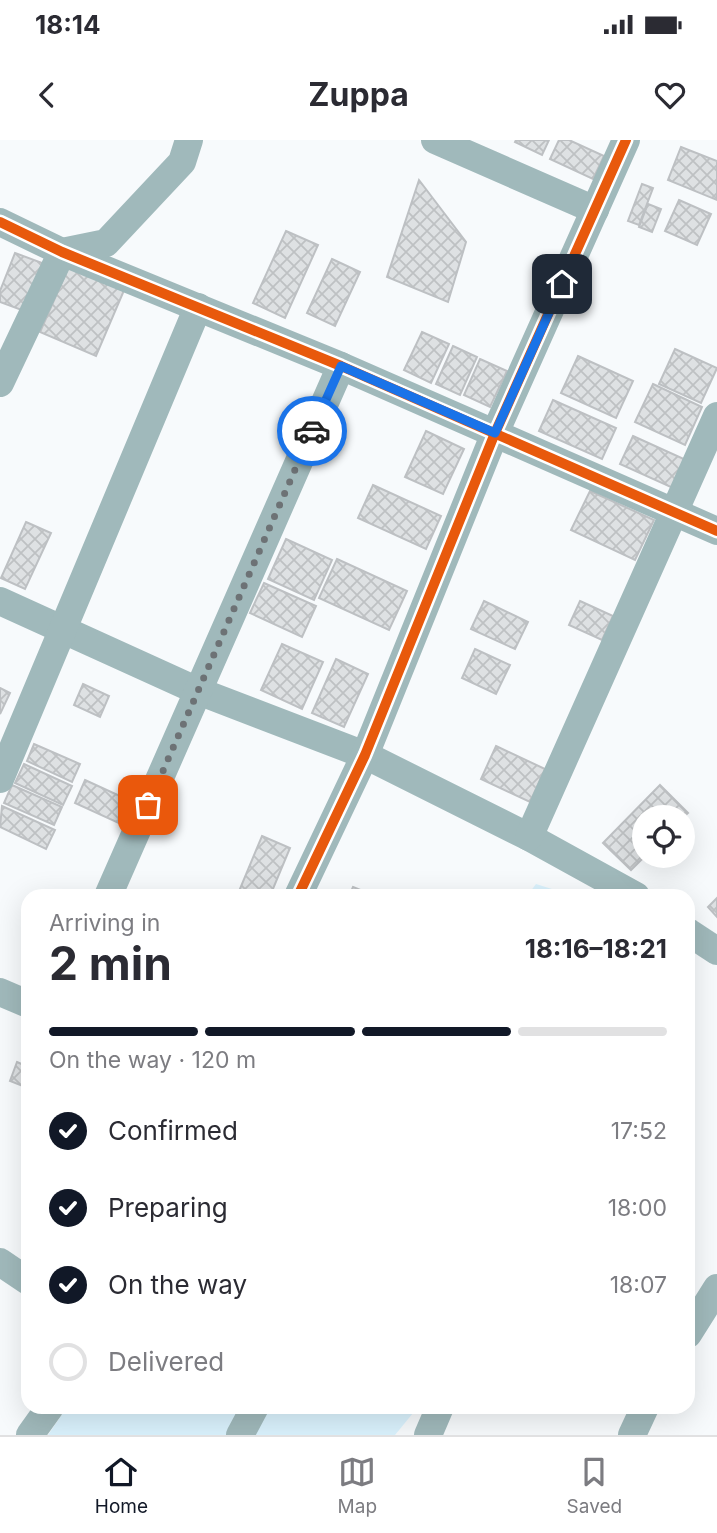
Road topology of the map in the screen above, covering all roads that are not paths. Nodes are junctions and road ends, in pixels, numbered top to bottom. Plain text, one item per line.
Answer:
1 (189, 140) edge
2 (437, 140) edge
3 (626, 140) edge
4 (595, 210) junction
5 (0, 222) edge
6 (61, 252) junction
7 (198, 307) junction
8 (341, 366) junction
9 (0, 383) edge
10 (717, 416) edge
11 (495, 433) junction
12 (673, 512) junction
13 (717, 531) edge
14 (0, 601) edge
15 (61, 629) junction
16 (198, 691) junction
17 (365, 755) junction
18 (0, 779) edge
19 (529, 836) junction
20 (111, 889) edge
21 (302, 889) edge
22 (624, 889) edge
23 (695, 937) edge
24 (717, 951) edge
25 (0, 993) edge
26 (21, 1001) edge
27 (0, 1262) edge
28 (21, 1276) edge
29 (717, 1287) edge
30 (695, 1323) edge
31 (45, 1414) edge
32 (437, 1414) edge
33 (642, 1414) edge
34 (30, 1435) edge
35 (428, 1435) edge
36 (632, 1435) edge

1 - 6 street
2 - 4 street
3 - 4 street
4 - 11 street
5 - 6 street
6 - 7 street
6 - 9 street
7 - 8 street
7 - 15 street
8 - 11 street
8 - 16 street
10 - 12 street
11 - 12 street
11 - 17 street
12 - 13 street
12 - 19 street
14 - 15 street
15 - 16 street
15 - 18 street
16 - 17 street
16 - 20 street
17 - 19 street
17 - 21 street
19 - 22 street
23 - 24 street
25 - 26 street
27 - 28 street
29 - 30 street
31 - 34 street
32 - 35 street
33 - 36 street

